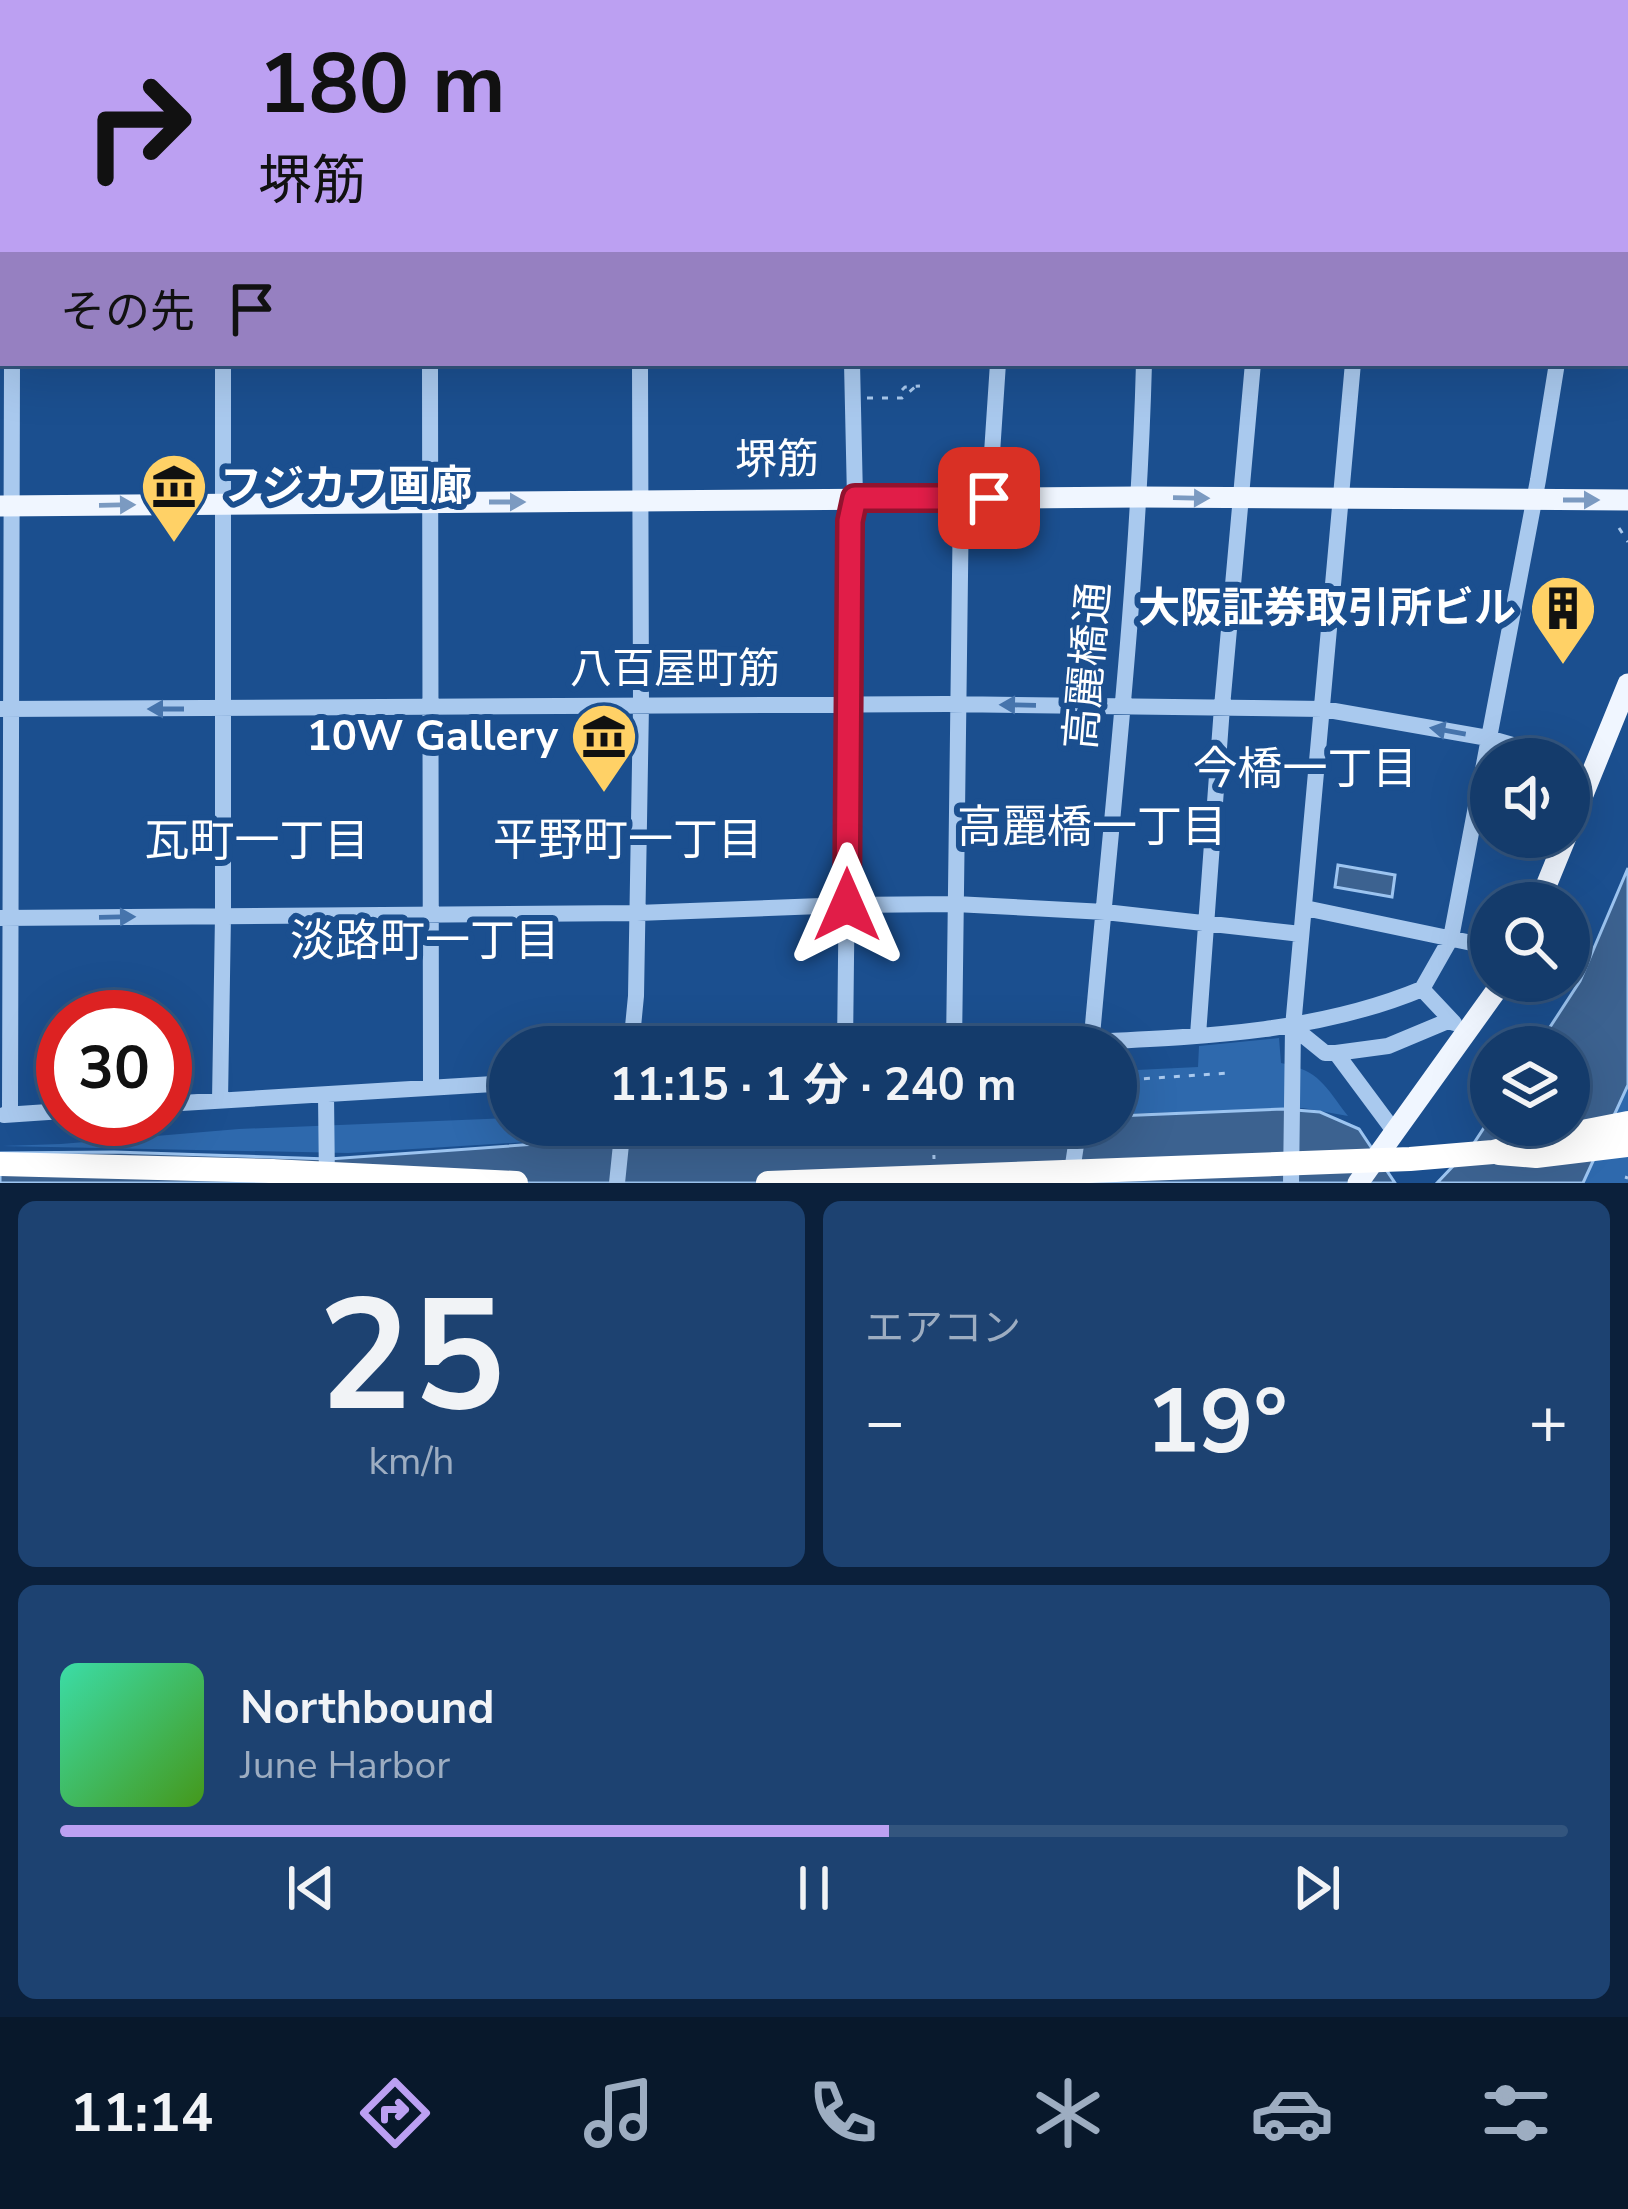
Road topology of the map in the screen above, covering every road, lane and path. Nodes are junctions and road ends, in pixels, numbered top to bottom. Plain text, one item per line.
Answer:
1 (12, 366) edge
2 (223, 366) edge
3 (430, 366) edge
4 (640, 366) edge
5 (852, 366) edge
6 (998, 366) edge
7 (1144, 366) edge
8 (1252, 366) edge
9 (1353, 366) edge
10 (1556, 366) edge
11 (902, 390) dead end
12 (864, 398) dead end
13 (1139, 497) junction
14 (855, 498) junction
15 (962, 498) junction
16 (989, 498) junction
17 (1242, 498) junction
18 (1342, 499) junction
19 (1534, 500) junction
20 (1628, 500) edge
21 (641, 501) junction
22 (431, 502) junction
23 (222, 503) junction
24 (6, 506) edge
25 (1619, 529) dead end
26 (1628, 542) edge
27 (1628, 684) edge
28 (848, 704) junction
29 (958, 704) junction
30 (640, 705) junction
31 (430, 706) junction
32 (1120, 706) junction
33 (1222, 707) junction
34 (6, 709) edge
35 (222, 709) junction
36 (1323, 709) junction
37 (1488, 738) joint
38 (1590, 767) edge
39 (1594, 768) junction
40 (1590, 778) edge
41 (1470, 840) edge
42 (956, 904) junction
43 (847, 905) junction
44 (1305, 908) junction
45 (1105, 912) junction
46 (430, 913) junction
47 (637, 913) junction
48 (223, 915) junction
49 (5, 918) edge
50 (1206, 922) junction
51 (1301, 934) junction
52 (1451, 938) junction
53 (1470, 942) edge
54 (1422, 989) junction
55 (1482, 1002) edge
56 (633, 1026) edge
57 (844, 1026) edge
58 (953, 1026) edge
59 (1093, 1026) edge
60 (1459, 1026) junction
61 (1293, 1027) junction
62 (1198, 1035) junction
63 (1137, 1039) edge
64 (1336, 1053) junction
65 (1229, 1073) dead end
66 (1137, 1078) edge
67 (489, 1084) edge
68 (431, 1088) junction
69 (326, 1095) junction
70 (220, 1101) junction
71 (192, 1103) edge
72 (36, 1113) edge
73 (5, 1115) edge
74 (1628, 1124) edge
75 (1394, 1131) junction
76 (1628, 1145) edge
77 (617, 1146) edge
78 (934, 1146) edge
79 (1076, 1146) edge
80 (1493, 1152) junction
81 (0, 1164) edge
82 (934, 1164) dead end
83 (327, 1183) edge
84 (516, 1183) edge
85 (617, 1183) edge
86 (768, 1183) edge
87 (1070, 1183) edge
88 (1291, 1183) edge
89 (1358, 1183) edge

1 - 24 street
2 - 23 street
3 - 22 street
4 - 21 street
5 - 14 street
6 - 16 street
7 - 13 street, 高麗橋通
8 - 17 street
9 - 18 street
10 - 19 street
11 - 12 path
13 - 16 main road, 堺筋
13 -> 17 main road, 堺筋
13 - 32 street, 高麗橋通
14 - 15 main road, 堺筋
14 - 21 main road, 堺筋
14 - 28 street
15 - 16 main road, 堺筋
15 - 29 street
17 - 18 main road, 堺筋
17 - 33 street
18 - 19 main road, 堺筋
18 - 36 street
19 -> 20 main road, 堺筋
19 - 37 street
22 -> 21 main road, 堺筋
21 - 30 street
22 - 23 main road, 堺筋
22 - 31 street
24 -> 23 main road, 堺筋
23 - 35 street
24 - 34 street
25 - 26 path
27 - 39 main road
28 - 29 street, 八百屋町筋
28 - 30 street, 八百屋町筋
28 - 43 street
32 -> 29 street, 八百屋町筋
29 - 42 street
30 - 31 street, 八百屋町筋
30 - 47 street
31 - 35 street, 八百屋町筋
31 - 46 street
32 - 33 street, 八百屋町筋
32 - 45 street, 高麗橋通
33 - 36 street, 八百屋町筋
33 - 50 street
35 -> 34 street, 八百屋町筋
34 - 49 street
35 - 48 street
37 -> 36 street, 八百屋町筋
36 - 44 street
38 - 39 street, 八百屋町筋
39 - 40 main road
41 - 52 street
42 - 43 street
42 - 45 street
42 - 58 street
43 - 47 street
43 - 57 street
44 - 51 street
44 - 52 street
45 - 50 street
45 - 59 street, 高麗橋通
46 - 47 street
46 - 48 street
46 - 68 street
47 - 56 street
49 -> 48 street
48 - 70 street
49 - 73 street
50 - 51 street
50 - 62 street
51 - 61 street
52 - 53 street
52 - 54 street
54 - 60 street
54 - 61 street
55 - 60 main road
60 - 64 street
60 - 75 main road
61 - 62 street
61 - 64 street
61 - 88 street
62 - 63 street
64 - 75 street
65 - 66 path
67 - 68 street
68 - 69 street
69 - 70 street
69 - 83 street
70 - 71 street
72 - 73 street
74 - 80 highway, bridge
75 - 89 main road, bridge
76 - 80 highway
77 - 85 street
78 - 82 path
79 - 87 street
80 - 86 highway, bridge
81 - 84 highway, bridge

